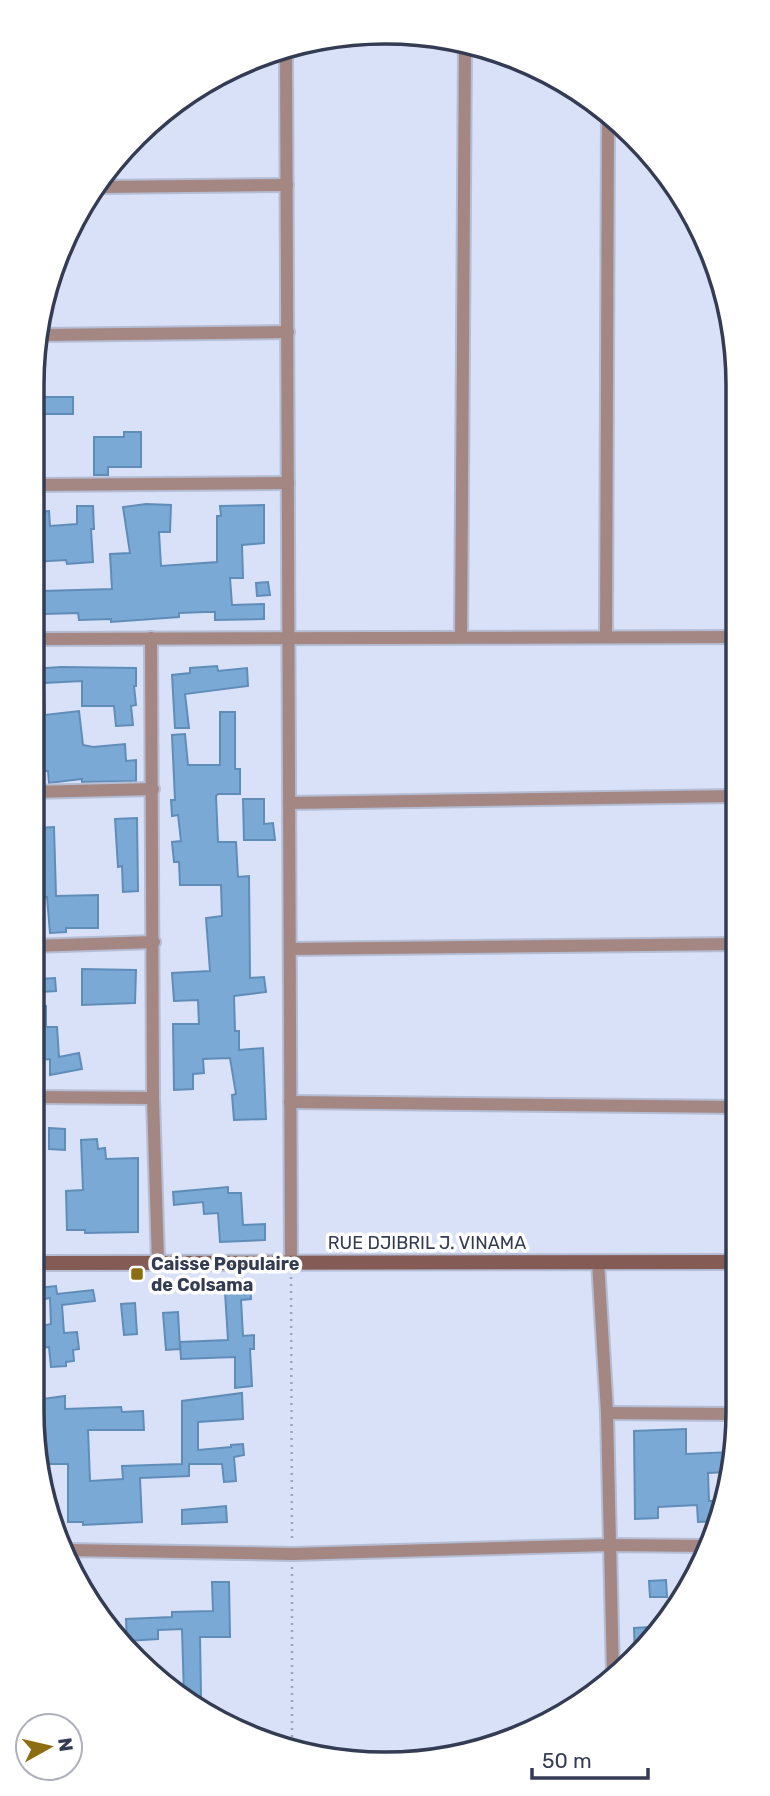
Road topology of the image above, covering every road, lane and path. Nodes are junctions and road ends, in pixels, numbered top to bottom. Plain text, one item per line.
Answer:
1 (465, 53) edge
2 (286, 58) edge
3 (608, 126) edge
4 (287, 185) junction
5 (107, 187) edge
6 (288, 332) junction
7 (48, 335) edge
8 (288, 483) junction
9 (44, 485) edge
10 (726, 636) edge
11 (461, 637) junction
12 (606, 637) junction
13 (151, 638) junction
14 (289, 638) junction
15 (44, 639) edge
16 (153, 789) junction
17 (44, 792) edge
18 (726, 796) edge
19 (289, 803) junction
20 (154, 942) junction
21 (726, 944) edge
22 (44, 946) edge
23 (290, 949) junction
24 (44, 1097) edge
25 (153, 1098) junction
26 (290, 1102) junction
27 (726, 1107) edge
28 (158, 1262) junction
29 (598, 1262) junction
30 (726, 1262) edge
31 (44, 1263) edge
32 (290, 1263) junction
33 (607, 1413) junction
34 (726, 1414) edge
35 (609, 1545) junction
36 (698, 1546) edge
37 (74, 1550) edge
38 (292, 1554) junction
39 (614, 1664) edge
40 (292, 1739) edge

1 - 11 street
2 - 4 street
3 - 12 street
4 - 5 street
4 - 6 street
6 - 7 street
6 - 8 street
8 - 9 street
8 - 14 street
10 - 12 street
11 - 12 street
11 - 14 street
13 - 14 street
13 - 15 street
13 - 16 street
14 - 19 street
16 - 17 street
16 - 20 street
18 - 19 street
19 - 23 street
20 - 22 street
20 - 25 street
21 - 23 street
23 - 26 street
24 - 25 street
25 - 28 street
26 - 27 street
26 - 32 street
28 - 31 street, RUE DJIBRIL J. VINAMA
28 - 32 street, RUE DJIBRIL J. VINAMA
29 - 30 street, RUE DJIBRIL J. VINAMA
29 - 32 street, RUE DJIBRIL J. VINAMA
29 - 33 street
32 - 38 path
33 - 34 street
33 - 35 street
35 - 36 street
35 - 38 street
35 - 39 street
37 - 38 street
38 - 40 path

